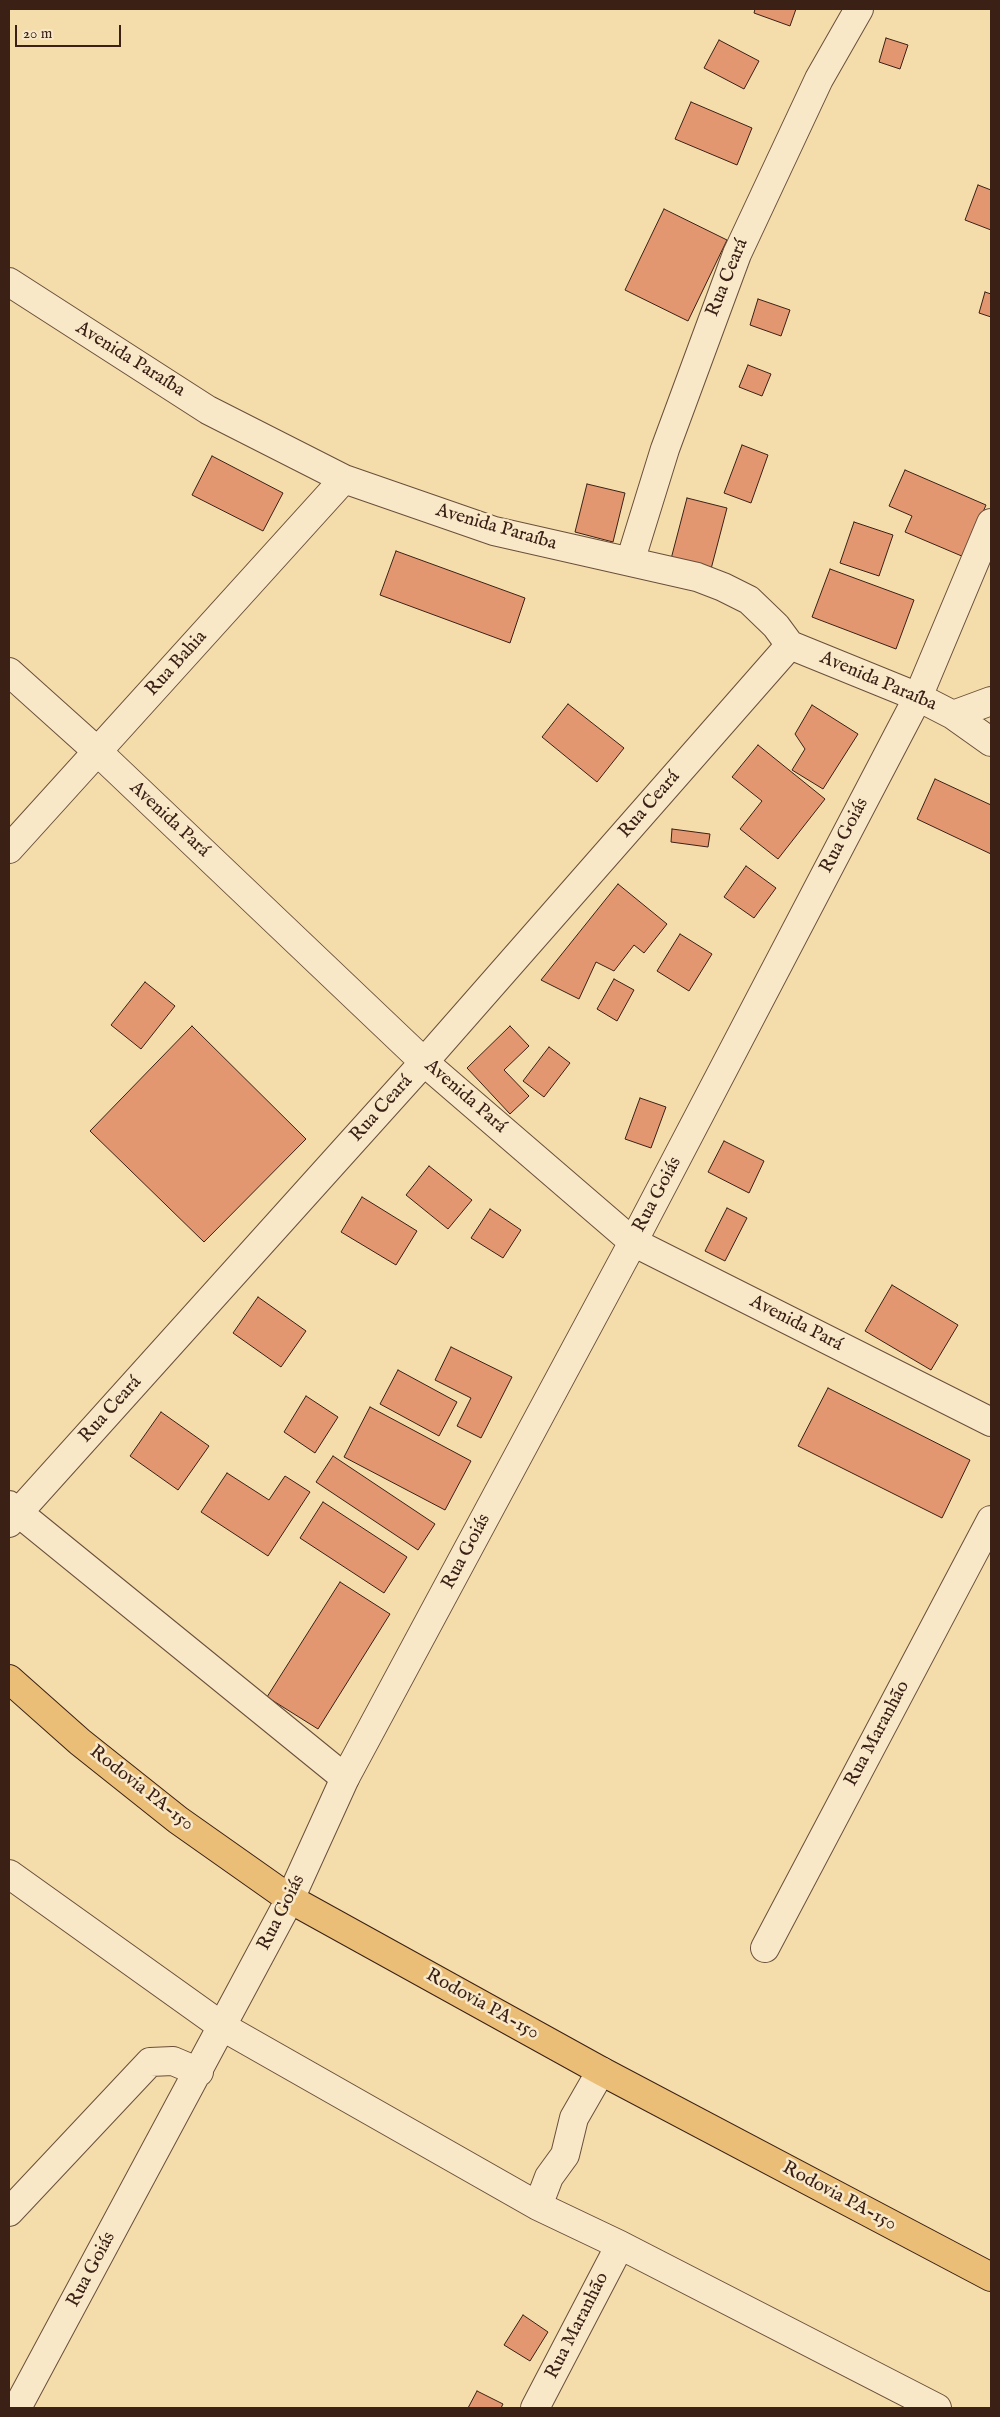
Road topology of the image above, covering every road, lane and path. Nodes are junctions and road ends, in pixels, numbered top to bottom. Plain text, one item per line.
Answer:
1 (859, 9) edge
2 (9, 282) edge
3 (344, 479) junction
4 (991, 523) edge
5 (630, 562) junction
6 (790, 645) junction
7 (9, 672) edge
8 (918, 697) junction
9 (991, 701) edge
10 (953, 715) junction
11 (991, 742) edge
12 (97, 751) junction
13 (9, 849) edge
14 (424, 1062) junction
15 (633, 1242) junction
16 (991, 1422) edge
17 (12, 1514) edge
18 (991, 1520) edge
19 (9, 1679) edge
20 (346, 1778) junction
21 (9, 1874) edge
22 (290, 1899) junction
23 (765, 1948) dead end
24 (223, 2027) junction
25 (601, 2070) junction
26 (199, 2072) junction
27 (538, 2206) junction
28 (9, 2212) edge
29 (620, 2244) junction
30 (991, 2278) edge
31 (17, 2408) edge
32 (535, 2408) edge
33 (937, 2408) edge

1 - 5 street, Rua Ceará
2 - 3 street, Avenida Paraíba
3 - 5 street, Avenida Paraíba
3 - 12 street, Rua Bahia
4 - 8 street, Rua Goiás
5 - 6 street, Avenida Paraíba
6 - 8 street, Avenida Paraíba
6 - 14 street, Rua Ceará
7 - 12 street, Avenida Pará
8 - 10 street, Avenida Paraíba
8 - 15 street, Rua Goiás
9 - 10 street
10 - 11 street, Avenida Paraíba
12 - 13 street, Rua Bahia
12 - 14 street, Avenida Pará
14 - 15 street, Avenida Pará
14 - 17 street, Rua Ceará
15 - 16 street, Avenida Pará
15 - 20 street, Rua Goiás
17 - 20 street
18 - 23 street, Rua Maranhão
19 - 22 highway, Rodovia PA-150
20 - 22 street, Rua Goiás
21 - 24 street
22 - 24 street, Rua Goiás
22 - 25 highway, Rodovia PA-150
24 - 26 street, Rua Goiás
24 - 27 street
25 - 27 street
25 - 30 highway, Rodovia PA-150
26 - 28 street
26 - 31 street, Rua Goiás
27 - 29 street
29 - 32 street, Rua Maranhão
29 - 33 street

